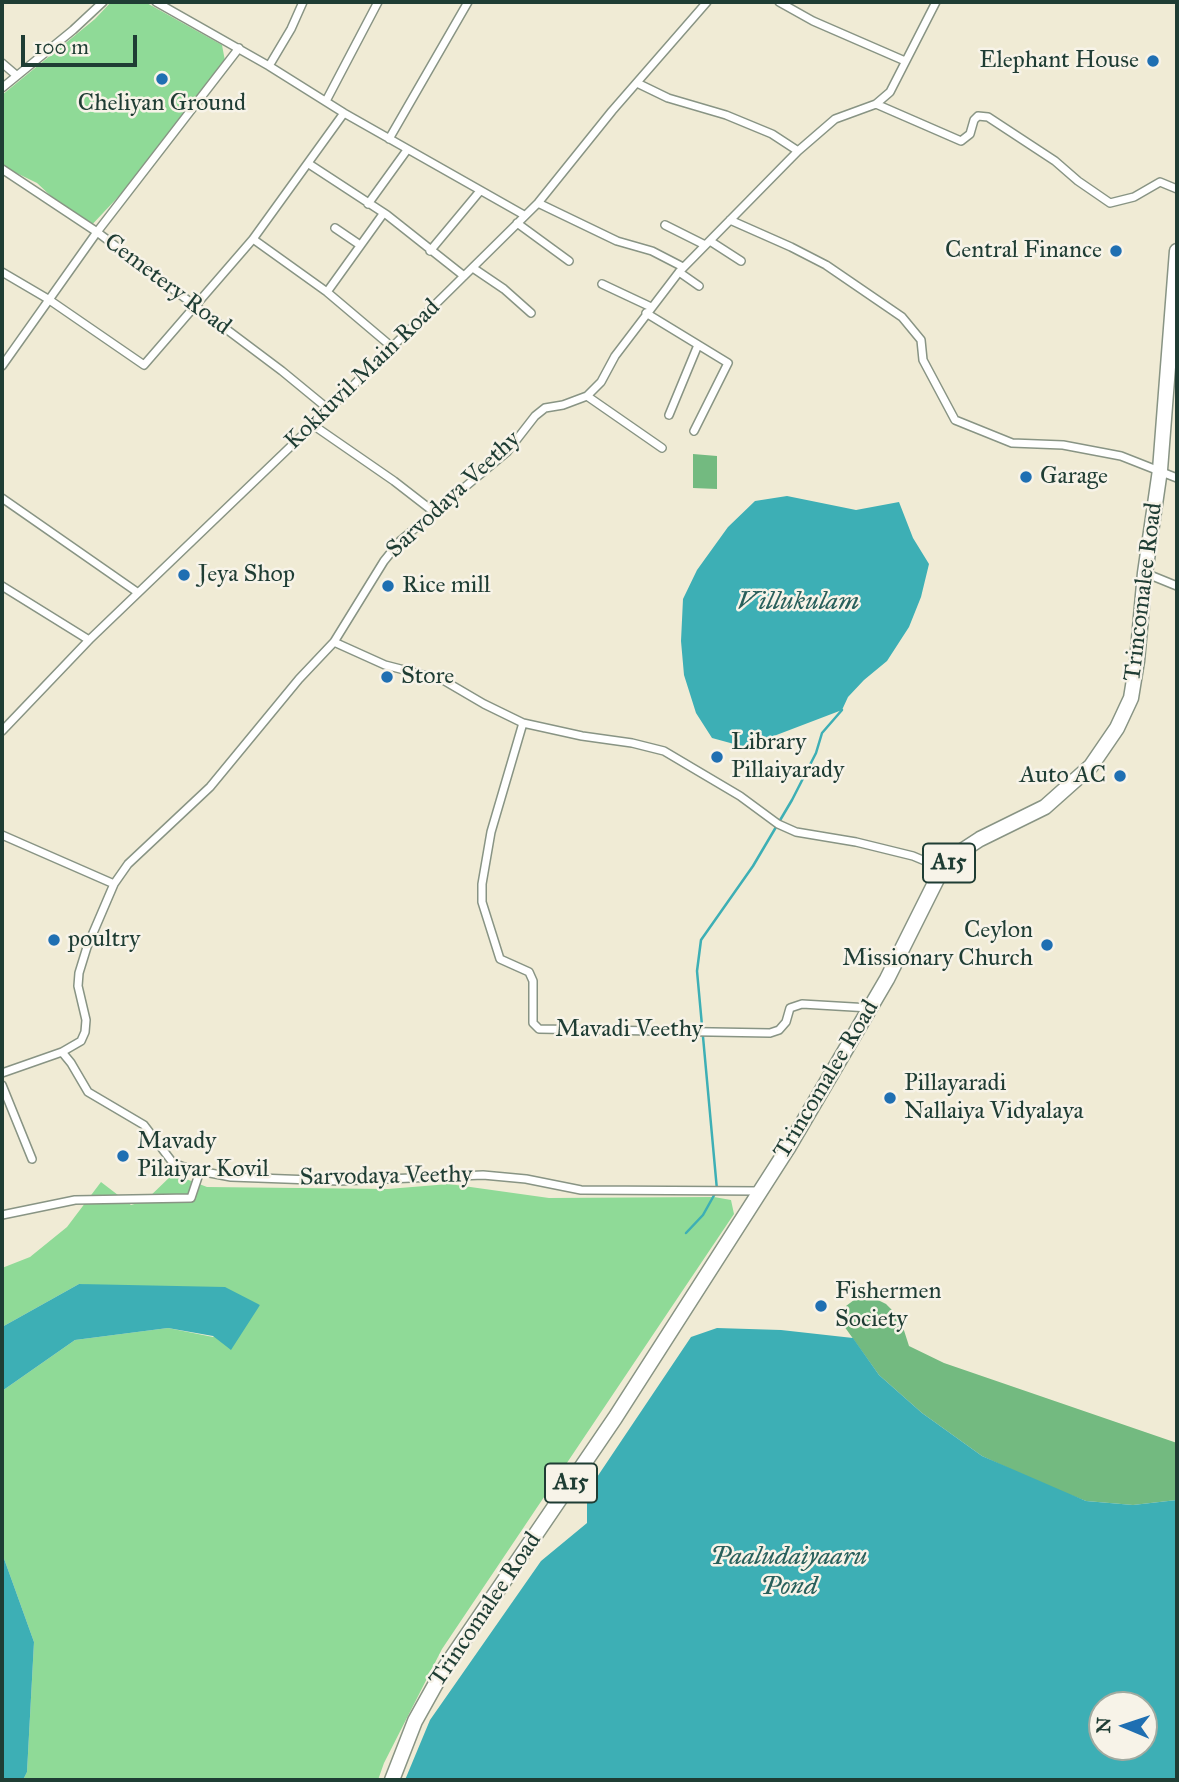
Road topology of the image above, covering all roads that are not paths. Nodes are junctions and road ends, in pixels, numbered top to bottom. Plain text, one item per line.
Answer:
1 (103, 2) edge
2 (156, 2) edge
3 (303, 2) edge
4 (378, 2) edge
5 (468, 2) edge
6 (707, 2) edge
7 (779, 2) edge
8 (936, 2) edge
9 (239, 48) junction
10 (905, 61) junction
11 (2, 63) edge
12 (269, 65) junction
13 (16, 75) junction
14 (637, 83) junction
15 (2, 88) edge
16 (326, 101) junction
17 (876, 104) junction
18 (344, 113) junction
19 (389, 139) junction
20 (407, 150) junction
21 (798, 151) junction
22 (309, 164) junction
23 (2, 169) edge
24 (1177, 189) edge
25 (480, 191) junction
26 (538, 203) junction
27 (369, 204) junction
28 (383, 214) junction
29 (524, 215) junction
30 (730, 220) junction
31 (517, 223) junction
32 (665, 225) dead end
33 (335, 228) dead end
34 (97, 232) junction
35 (253, 239) junction
36 (707, 243) junction
37 (360, 245) junction
38 (430, 251) junction
39 (1177, 251) edge
40 (569, 261) dead end
41 (741, 261) dead end
42 (473, 268) junction
43 (681, 270) junction
44 (2, 272) edge
45 (464, 276) junction
46 (602, 284) dead end
47 (699, 286) dead end
48 (327, 292) junction
49 (48, 299) junction
50 (197, 307) junction
51 (649, 310) junction
52 (531, 313) dead end
53 (698, 345) junction
54 (392, 347) junction
55 (3, 361) edge
56 (587, 396) junction
57 (327, 408) junction
58 (669, 415) dead end
59 (313, 425) junction
60 (694, 431) dead end
61 (662, 448) dead end
62 (1160, 470) junction
63 (1177, 478) edge
64 (2, 498) edge
65 (434, 512) junction
66 (1145, 573) junction
67 (2, 586) edge
68 (1177, 586) edge
69 (137, 593) junction
70 (89, 640) junction
71 (334, 642) junction
72 (523, 723) junction
73 (2, 731) edge
74 (2, 835) edge
75 (944, 869) junction
76 (114, 884) junction
77 (871, 1008) junction
78 (62, 1052) junction
79 (2, 1073) edge
80 (2, 1085) edge
81 (32, 1159) dead end
82 (200, 1171) junction
83 (760, 1191) junction
84 (2, 1215) edge
85 (392, 1780) edge

1 - 13 street
2 - 9 street
3 - 12 street
4 - 16 street
5 - 19 street
6 - 14 street, Kokkuvil Main Road
7 - 10 street
8 - 10 street
9 - 12 street
9 - 34 street
10 - 17 street
11 - 13 street
12 - 16 street
13 - 15 street
14 - 21 street
14 - 26 street, Kokkuvil Main Road
16 - 18 street
17 - 21 street
17 - 24 street
18 - 19 street
18 - 22 street
19 - 20 street
20 - 25 street
20 - 27 street
21 - 30 street
22 - 27 street
22 - 35 street
23 - 34 street, Cemetery Road
25 - 29 street
25 - 38 street
26 - 29 street, Kokkuvil Main Road
26 - 43 street
27 - 28 street
28 - 37 street
28 - 38 street
29 - 31 street, Kokkuvil Main Road
30 - 36 street
30 - 62 street
31 - 40 street
31 - 42 street, Kokkuvil Main Road
32 - 36 street
33 - 37 street
34 - 49 street
34 - 50 street, Cemetery Road
35 - 48 street
35 - 50 street
36 - 41 street
36 - 43 street
37 - 48 street
38 - 45 street
39 - 62 highway, Trincomalee Road / A15
42 - 45 street, Kokkuvil Main Road
42 - 52 street
43 - 47 street
43 - 51 street
44 - 49 street
45 - 54 street, Kokkuvil Main Road
46 - 51 street
48 - 54 street
49 - 50 street
49 - 55 street
50 - 57 street, Cemetery Road
51 - 53 street
51 - 56 street
53 - 58 street
53 - 60 street
54 - 57 street, Kokkuvil Main Road
56 - 61 street
56 - 65 street, Sarvodaya Veethy
57 - 59 street, Kokkuvil Main Road
59 - 65 street
59 - 69 street, Kokkuvil Main Road
62 - 63 street
62 - 66 highway, Trincomalee Road / A15
64 - 69 street
65 - 71 street, Sarvodaya Veethy
66 - 68 street
66 - 75 highway, Trincomalee Road / A15
67 - 70 street
69 - 70 street, Kokkuvil Main Road
70 - 73 street, Kokkuvil Main Road
71 - 72 street
71 - 76 street, Sarvodaya Veethy
72 - 75 street
72 - 77 street, Mavadi Veethy
74 - 76 street
75 - 77 highway, Trincomalee Road / A15
76 - 78 street, Sarvodaya Veethy
77 - 83 highway, Trincomalee Road / A15
78 - 79 street, Sarvodaya Veethy
78 - 82 street, Sarvodaya Veethy
80 - 81 street
82 - 83 street, Sarvodaya Veethy
82 - 84 street
83 - 85 highway, Trincomalee Road / A15

